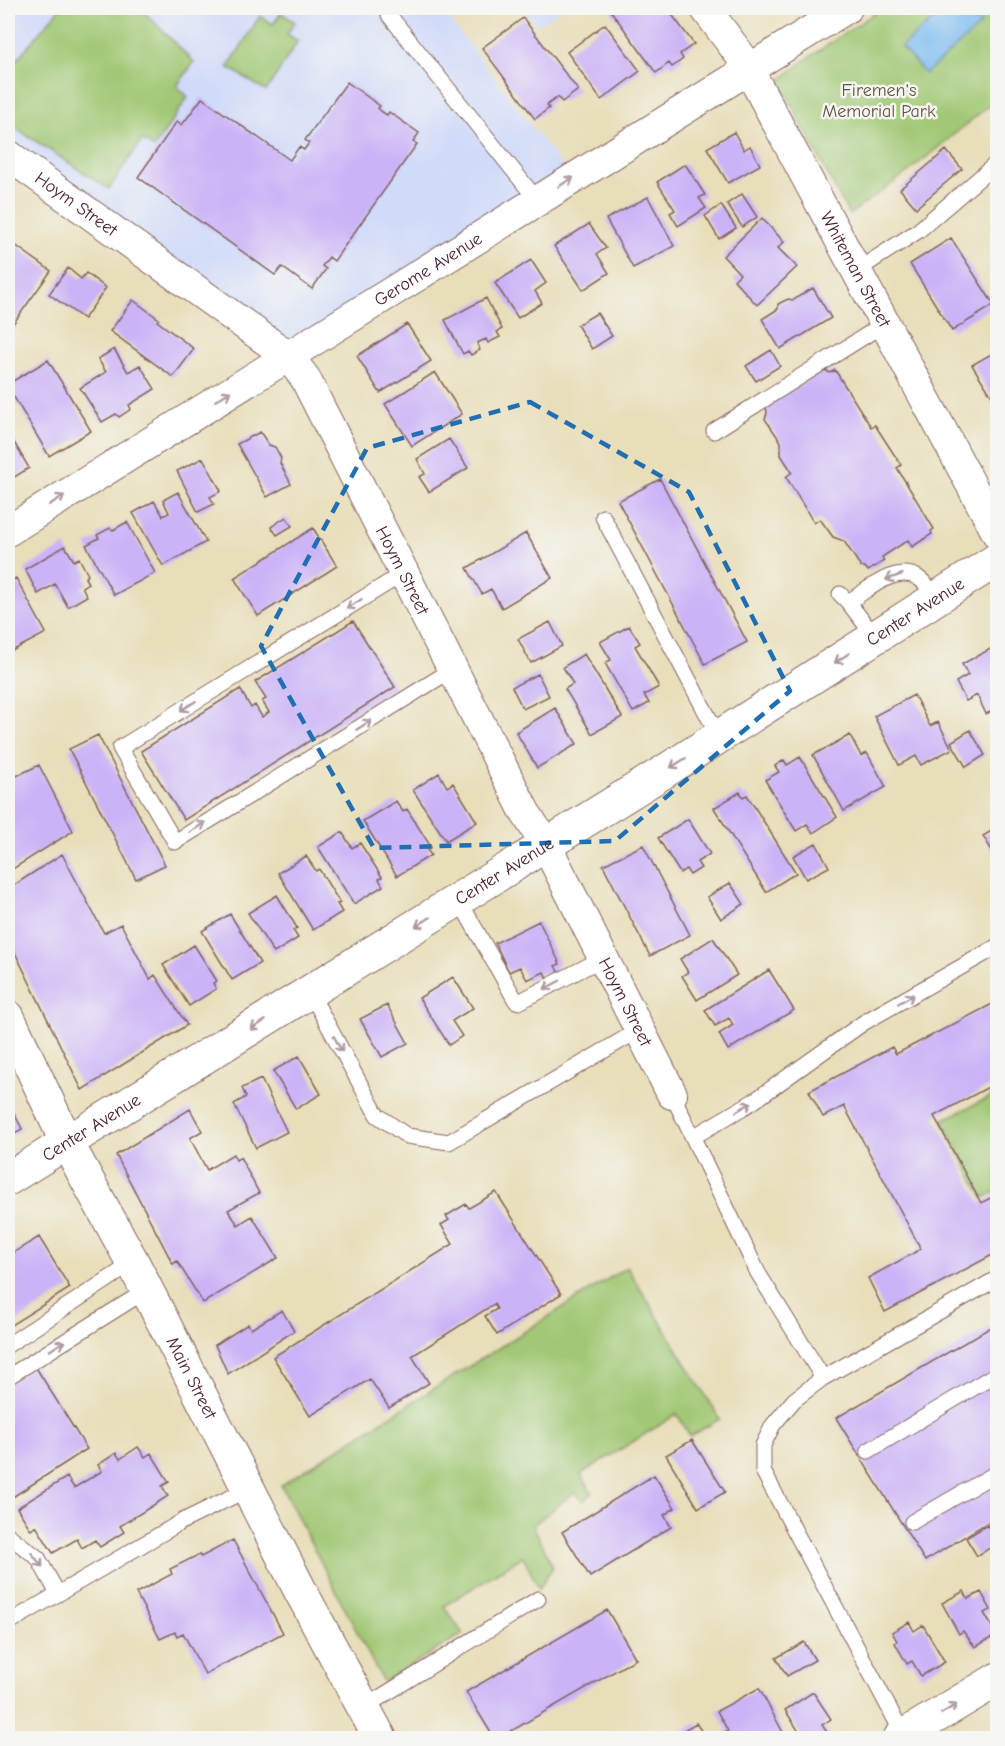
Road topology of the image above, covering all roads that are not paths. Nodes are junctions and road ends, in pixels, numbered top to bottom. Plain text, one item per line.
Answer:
1 (705, 8) edge
2 (847, 8) edge
3 (389, 15) dead end
4 (748, 69) junction
5 (8, 155) edge
6 (998, 162) edge
7 (537, 201) junction
8 (856, 271) junction
9 (884, 324) junction
10 (288, 356) junction
11 (714, 431) dead end
12 (603, 517) dead end
13 (8, 531) edge
14 (998, 536) edge
15 (998, 559) edge
16 (404, 573) junction
17 (937, 597) junction
18 (875, 637) junction
19 (453, 669) junction
20 (718, 737) junction
21 (546, 845) junction
22 (459, 900) junction
23 (998, 946) edge
24 (603, 958) junction
25 (310, 993) junction
26 (8, 1017) edge
27 (639, 1030) junction
28 (672, 1094) joint
29 (693, 1137) junction
30 (67, 1143) junction
31 (8, 1179) edge
32 (140, 1276) junction
33 (998, 1278) edge
34 (8, 1345) edge
35 (998, 1373) edge
36 (8, 1377) edge
37 (823, 1378) junction
38 (868, 1451) dead end
39 (998, 1472) edge
40 (248, 1489) junction
41 (912, 1522) dead end
42 (8, 1535) edge
43 (58, 1594) junction
44 (538, 1599) dead end
45 (8, 1623) edge
46 (998, 1679) edge
47 (363, 1708) junction
48 (902, 1737) edge
49 (380, 1738) edge

1 - 4 street, Whiteman Street
2 - 4 street, Gerome Avenue
3 - 7 lane
7 -> 4 street, Gerome Avenue
4 - 8 street, Whiteman Street
5 - 10 street, Hoym Street
6 - 8 lane
7 - 10 street, Gerome Avenue
8 - 9 street, Whiteman Street
9 - 11 lane
9 - 14 street, Whiteman Street
13 -> 10 street, Gerome Avenue
10 - 16 street, Hoym Street
12 - 20 lane
15 - 17 main road, Center Avenue
16 - 19 street, Hoym Street
16 -> 19 lane
17 - 18 main road, Center Avenue
17 -> 18 lane
18 -> 20 main road, Center Avenue
19 - 21 street, Hoym Street
20 -> 21 main road, Center Avenue
21 - 22 main road, Center Avenue
21 - 24 street, Hoym Street
24 -> 22 lane
22 -> 25 main road, Center Avenue
29 -> 23 lane
24 - 27 street, Hoym Street
25 -> 27 lane
25 -> 30 main road, Center Avenue
26 - 30 main road, Main Street
27 - 28 street, Hoym Street
28 - 29 lane
29 - 37 lane
30 - 31 main road, Center Avenue
30 - 32 main road, Main Street
32 - 34 lane
36 -> 32 lane
32 - 40 main road, Main Street
33 - 37 lane
35 - 38 lane
37 - 48 lane
39 - 41 lane
40 - 43 lane
40 - 47 main road, Main Street
42 -> 43 lane
43 - 45 lane
44 - 47 lane
48 -> 46 main road
47 - 49 main road, Main Street

